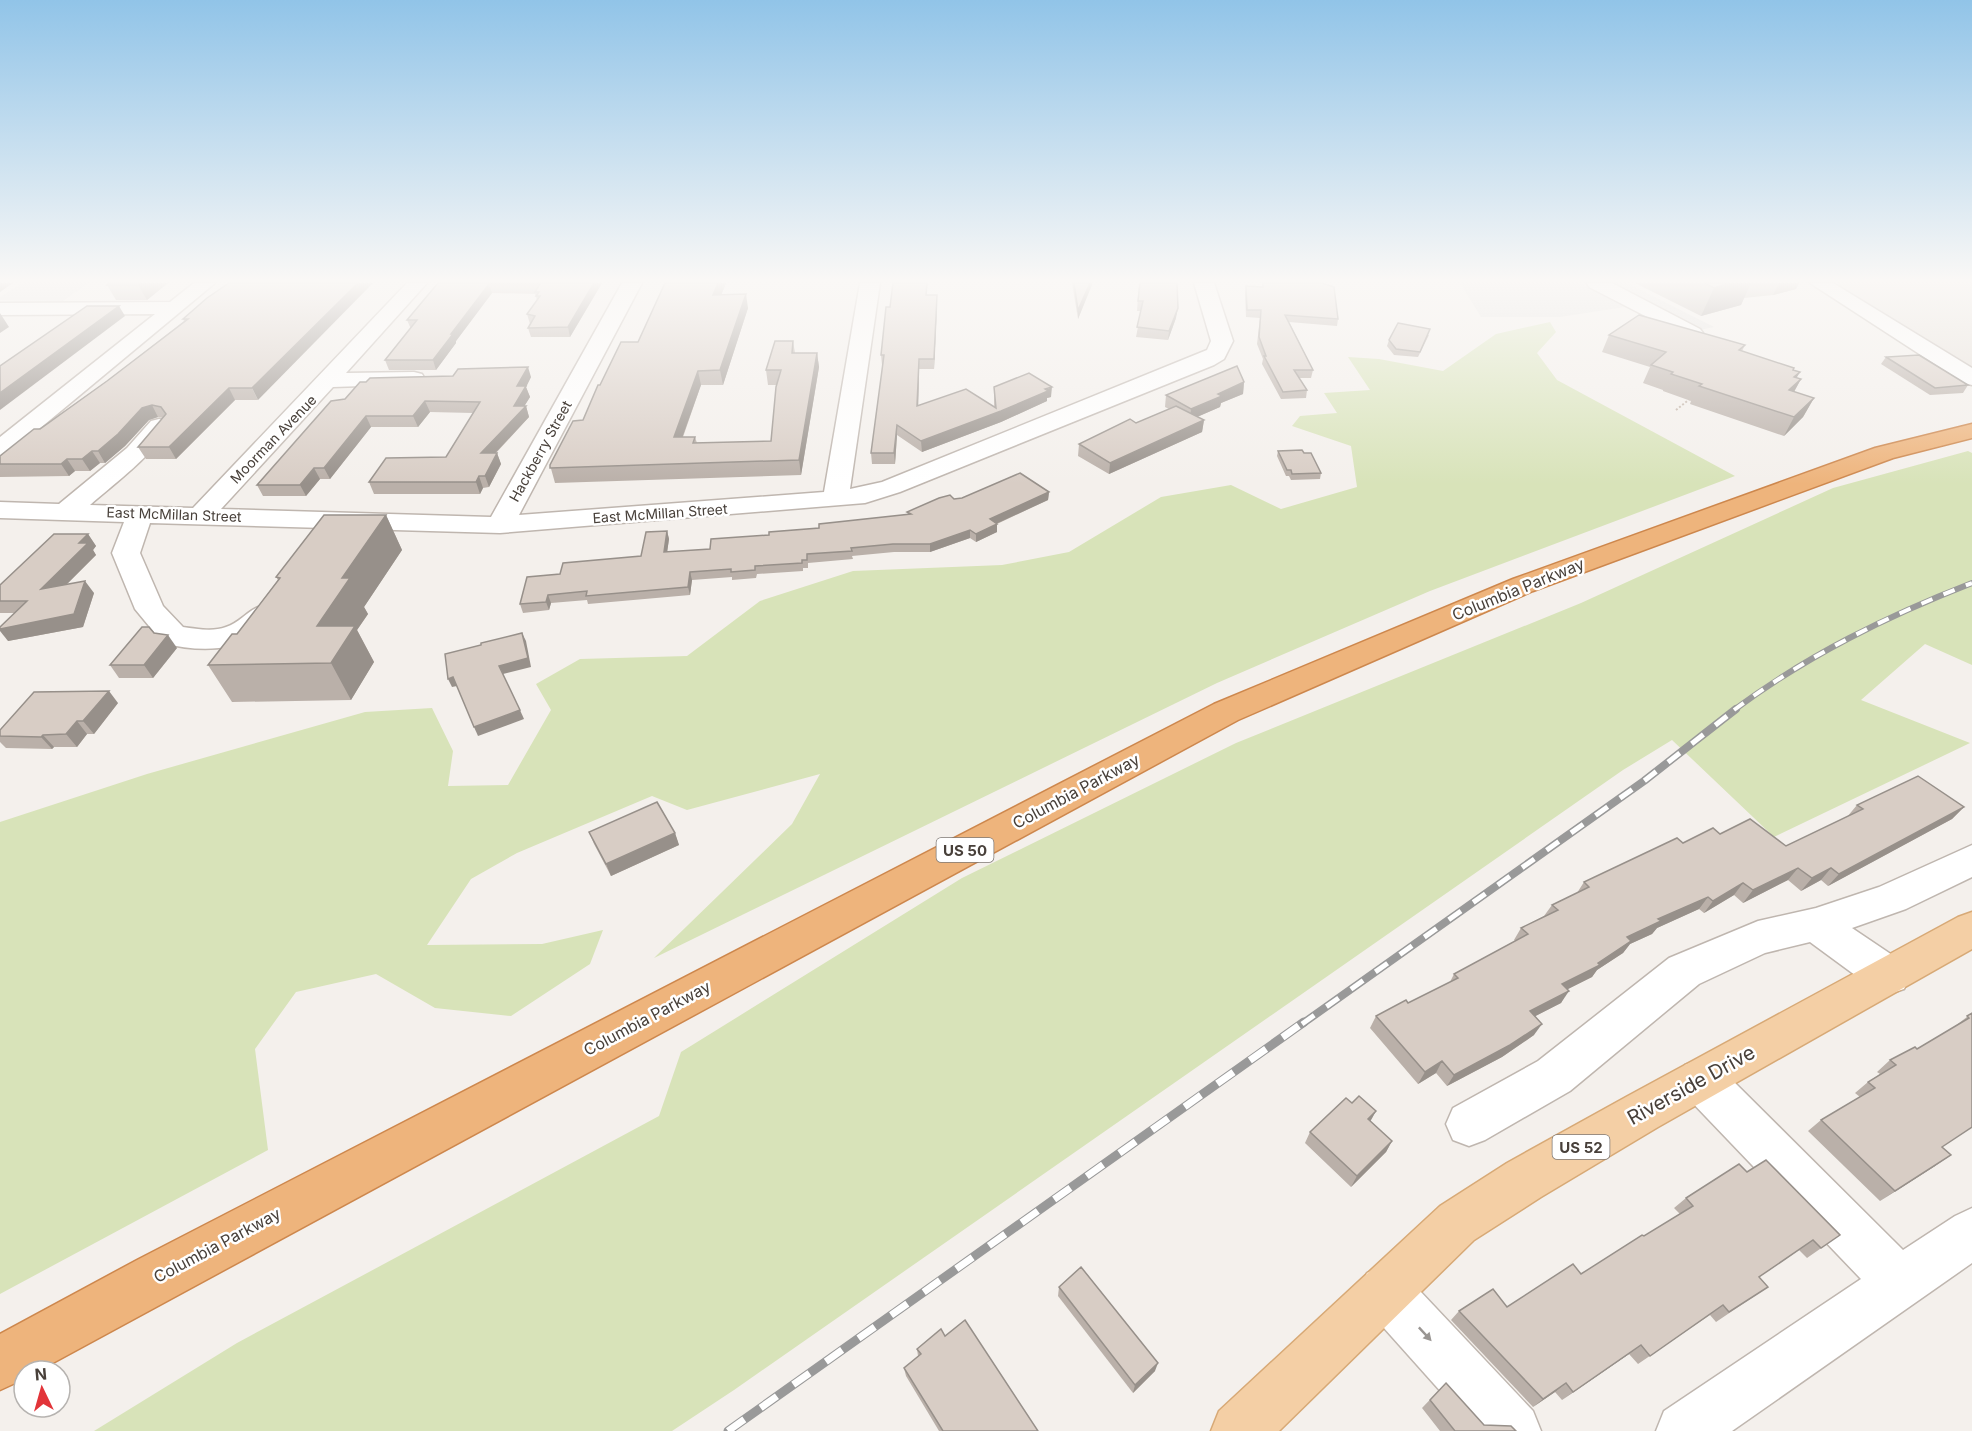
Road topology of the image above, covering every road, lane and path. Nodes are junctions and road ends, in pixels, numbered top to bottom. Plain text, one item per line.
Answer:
1 (122, 350) edge
2 (357, 350) edge
3 (596, 350) edge
4 (859, 350) edge
5 (1218, 350) edge
6 (1927, 350) edge
7 (1972, 378) edge
8 (437, 379) edge
9 (329, 380) junction
10 (1698, 392) edge
11 (1676, 410) dead end
12 (159, 426) edge
13 (1972, 430) edge
14 (0, 449) edge
15 (836, 499) junction
16 (0, 510) edge
17 (66, 511) junction
18 (140, 513) junction
19 (201, 514) junction
20 (344, 520) junction
21 (500, 525) junction
22 (321, 550) edge
23 (279, 596) edge
24 (1972, 860) edge
25 (1816, 924) junction
26 (1972, 929) edge
27 (1889, 976) junction
28 (1709, 1075) junction
29 (1468, 1124) dead end
30 (1972, 1233) edge
31 (1908, 1276) junction
32 (1385, 1291) junction
33 (0, 1363) edge
34 (1239, 1431) edge
35 (1513, 1431) edge
36 (1684, 1431) edge

1 - 14 street
2 - 9 street, Moorman Avenue
3 - 21 street, Hackberry Street
4 - 15 street
5 - 15 street, East McMillan Street
6 - 7 street
8 - 9 street
9 - 19 street, Moorman Avenue
10 - 11 path
12 - 17 street
13 - 33 highway, Columbia Parkway / US 50
15 - 21 street, East McMillan Street
16 - 17 street, East McMillan Street
17 - 18 street, East McMillan Street
18 - 19 street, East McMillan Street
18 - 23 street
19 - 20 street, East McMillan Street
20 - 21 street, East McMillan Street
20 - 22 street
24 - 25 street
25 - 27 street
25 - 29 street
26 - 27 main road, Riverside Drive / US 52
27 - 28 main road, Riverside Drive / US 52
28 - 31 street
28 - 32 main road, Riverside Drive / US 52
30 - 31 street
31 - 36 street
32 - 34 main road, Riverside Drive / US 52
32 -> 35 street

